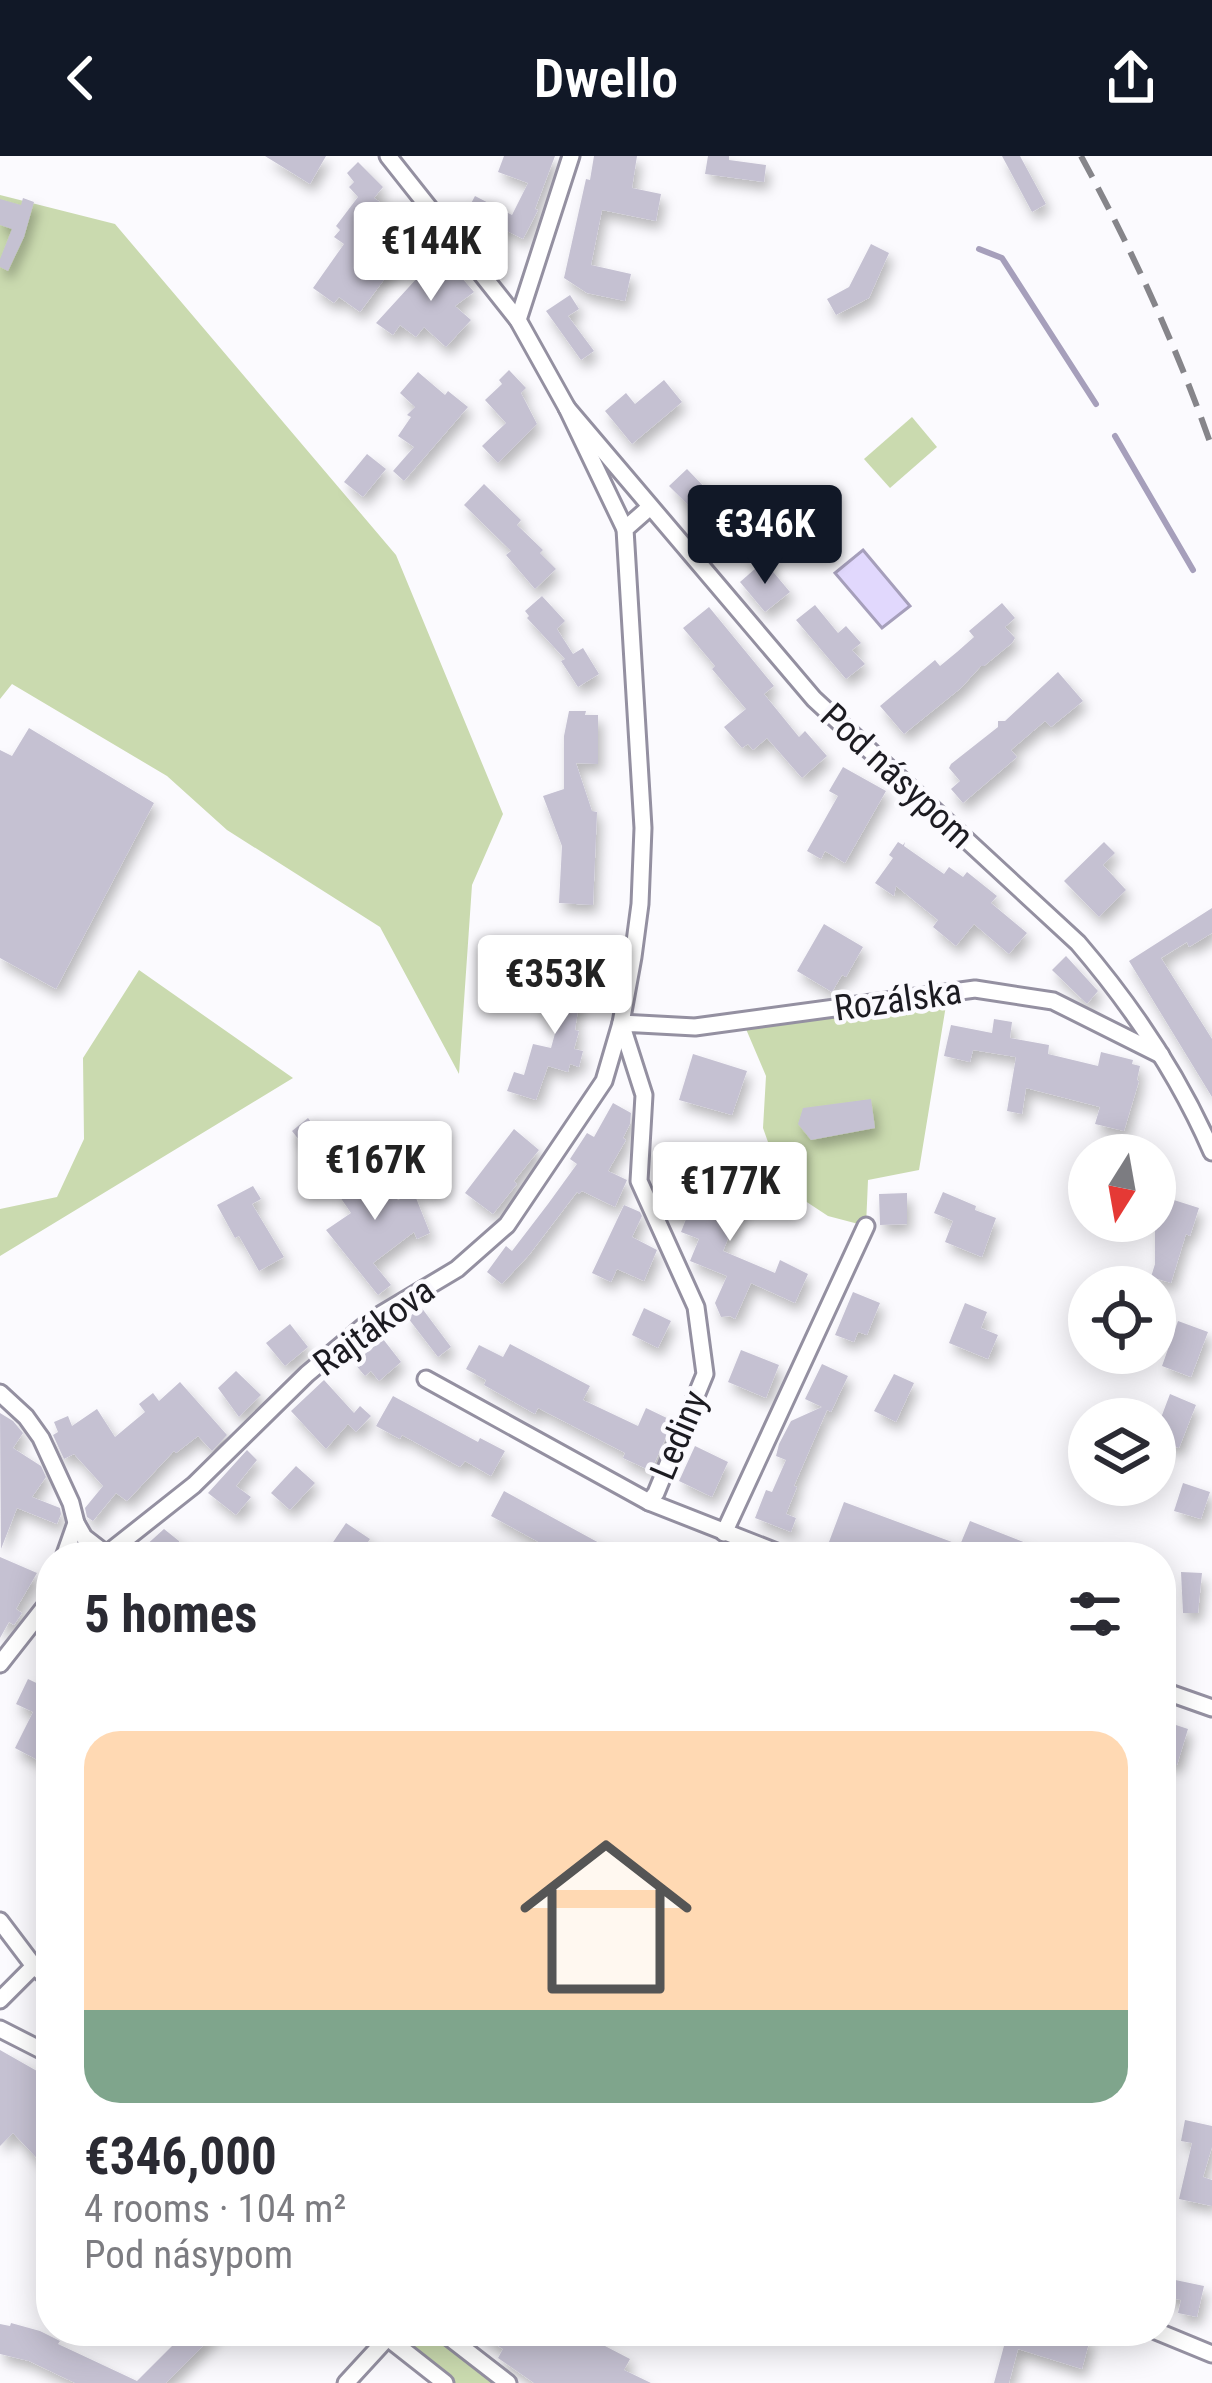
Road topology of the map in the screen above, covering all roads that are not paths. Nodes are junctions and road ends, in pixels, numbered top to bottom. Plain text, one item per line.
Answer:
1 (388, 156) edge
2 (571, 156) edge
3 (518, 320) junction
4 (567, 408) junction
5 (650, 507) junction
6 (625, 529) junction
7 (622, 1023) junction
8 (1161, 1055) junction
9 (1212, 1152) edge
10 (866, 1226) dead end
11 (426, 1379) dead end
12 (0, 1393) edge
13 (649, 1502) junction
14 (76, 1523) junction
15 (732, 1536) junction
16 (69, 1542) edge
17 (89, 1542) edge
18 (122, 1542) edge
19 (732, 1542) edge
20 (748, 1542) edge
21 (36, 1617) edge
22 (0, 1664) edge
23 (1176, 1695) edge
24 (1212, 1708) edge
25 (1, 1925) edge
26 (34, 1966) joint
27 (0, 2000) edge
28 (0, 2029) edge
29 (36, 2047) edge
30 (1176, 2339) edge
31 (376, 2346) edge
32 (401, 2346) edge
33 (460, 2346) edge
34 (1212, 2354) edge
35 (346, 2383) edge
36 (445, 2383) edge
37 (508, 2383) edge

1 - 3 street
2 - 3 street
3 - 4 street
4 - 5 street, Pod násypom
4 - 6 street
5 - 6 street
5 - 8 street, Pod násypom
6 - 7 street, Rajtákova
7 - 8 street, Rozálska
7 - 13 street, Lediny
7 - 18 street, Rajtákova
8 - 9 street, Pod násypom
10 - 15 street
11 - 13 street, Lediny
12 - 14 street
13 - 15 street, Lediny
14 - 16 street
14 - 17 street
15 - 19 street
15 - 20 street, Lediny
21 - 22 street
23 - 24 street
25 - 26 street
26 - 27 street
28 - 29 street
30 - 34 street
31 - 35 street
32 - 36 street
33 - 37 street

